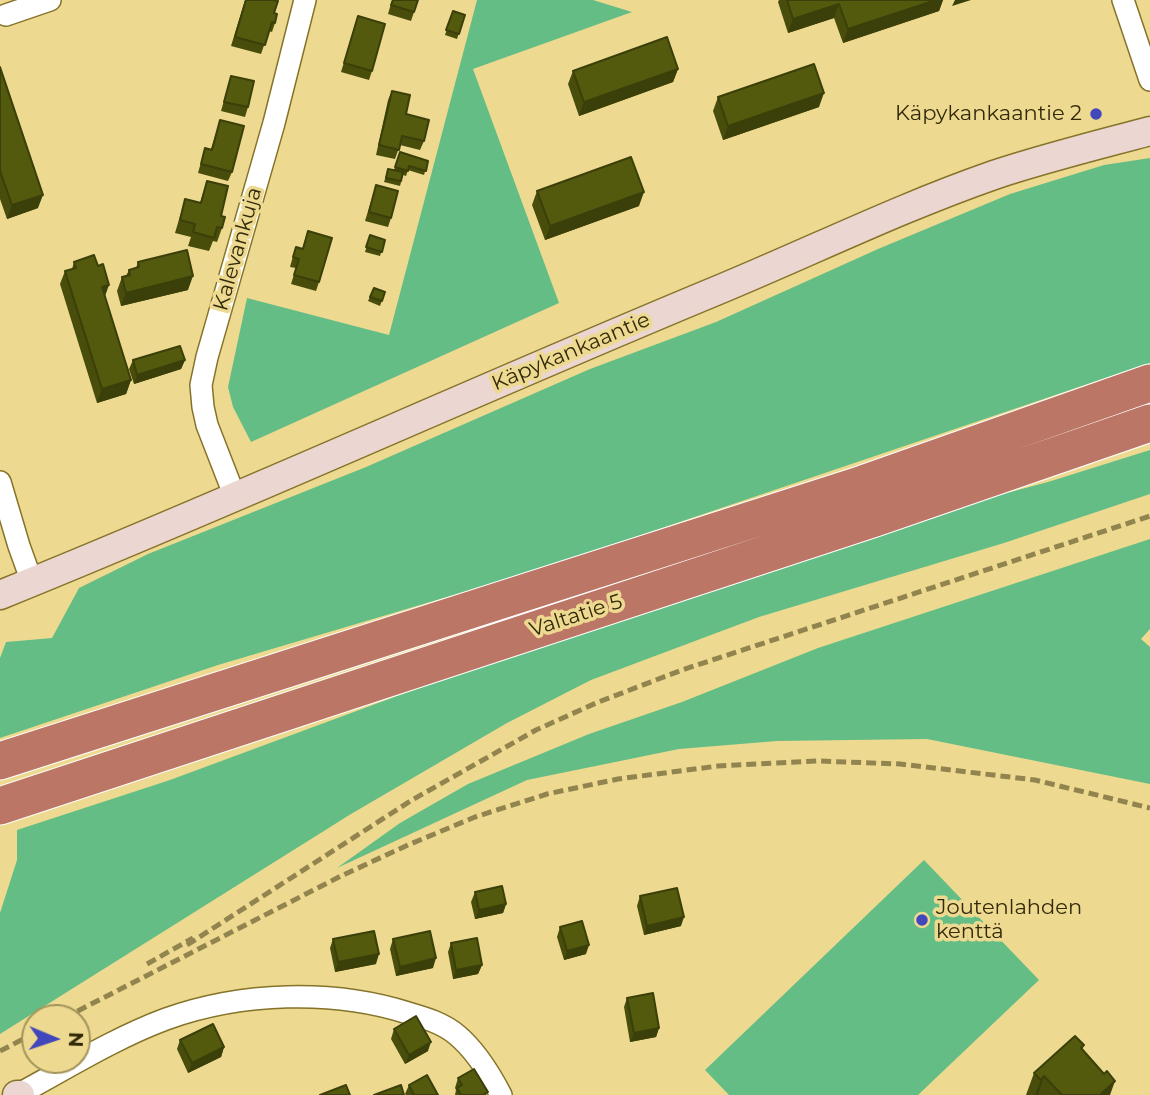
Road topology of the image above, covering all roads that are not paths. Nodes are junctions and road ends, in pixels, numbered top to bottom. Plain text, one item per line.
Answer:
1 (50, 0) edge
2 (305, 0) edge
3 (1123, 0) edge
4 (6, 15) dead end
5 (1150, 80) edge
6 (1150, 131) edge
7 (1150, 383) edge
8 (1150, 424) edge
9 (0, 482) edge
10 (235, 497) junction
11 (32, 582) junction
12 (0, 594) edge
13 (0, 761) edge
14 (0, 806) edge
15 (18, 1095) edge
16 (501, 1095) edge

1 - 4 street
2 - 10 street, Kalevankuja
3 - 5 street
6 - 10 street, Käpykankaantie
7 - 13 highway, Valtatie 5
8 - 14 highway, Valtatie 5
9 - 11 street
10 - 11 street, Käpykankaantie
11 - 12 street, Käpykankaantie
15 - 16 street

